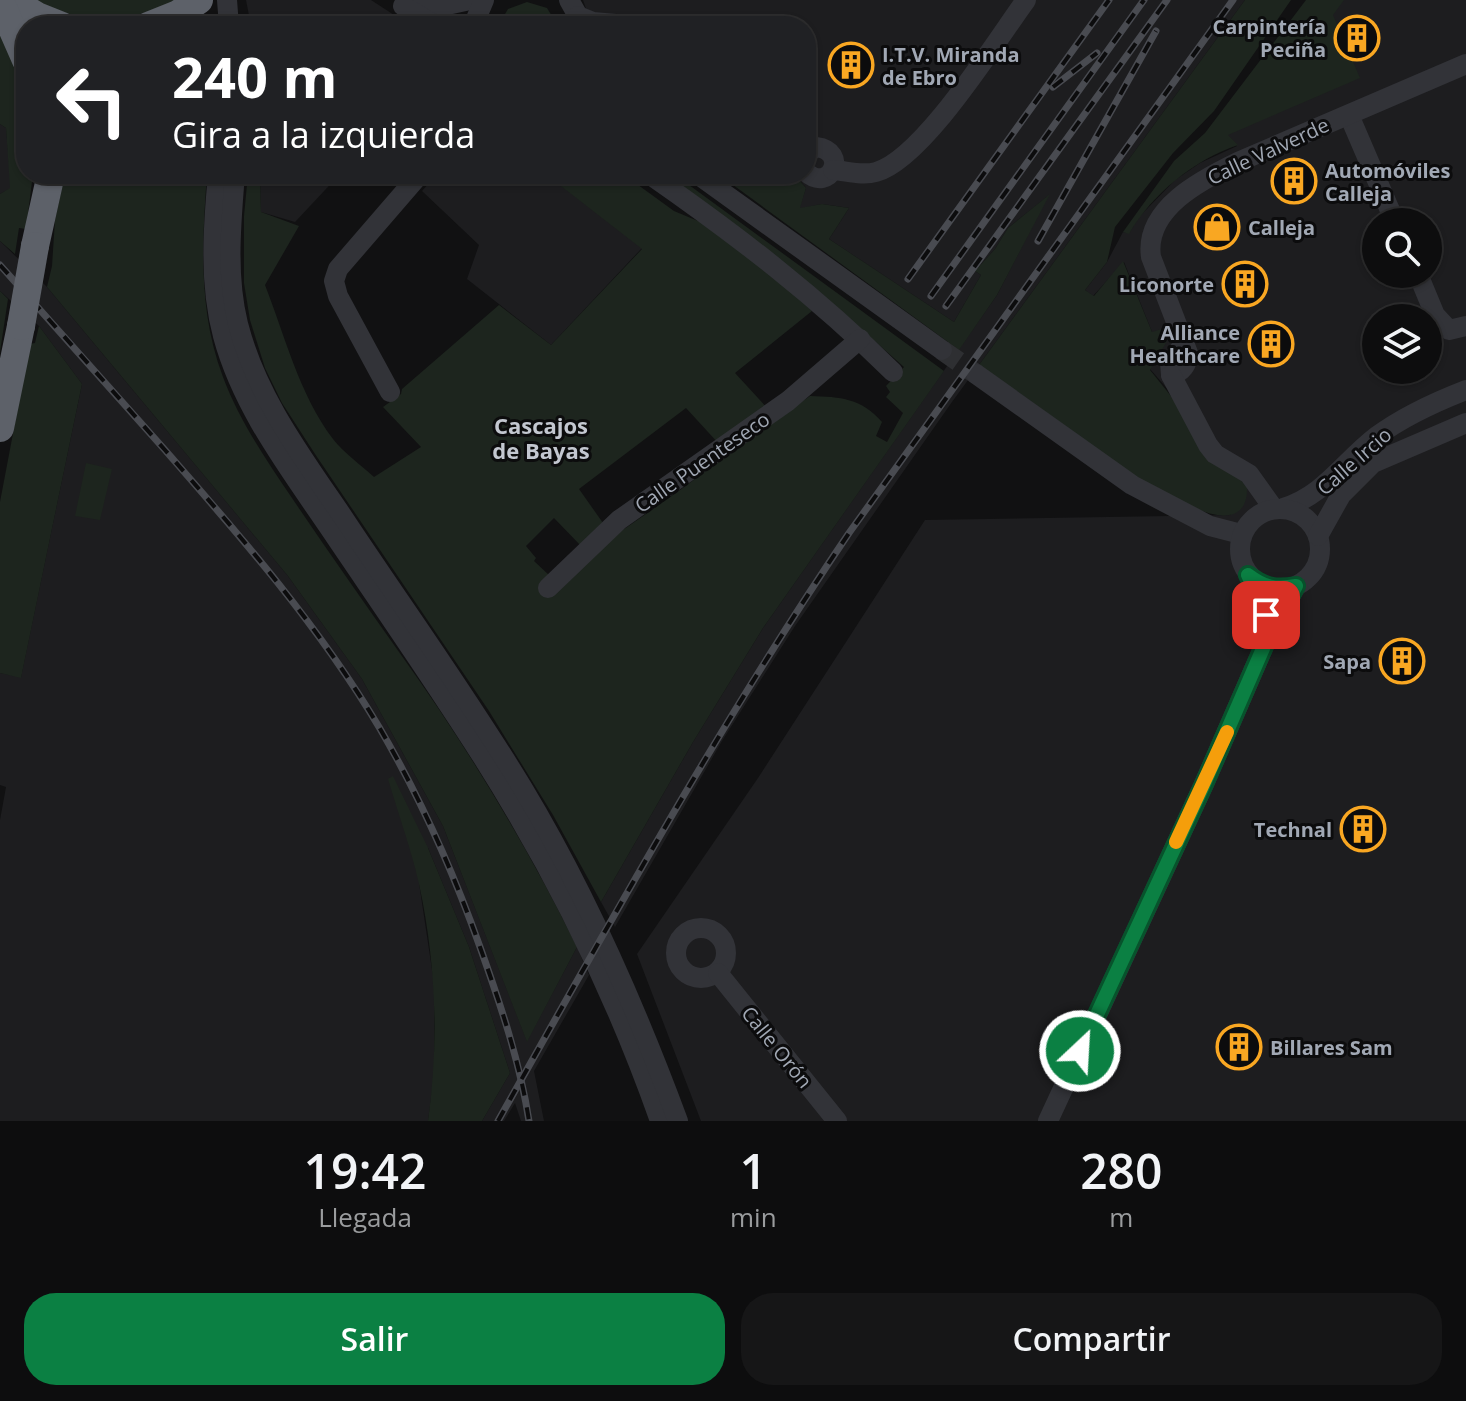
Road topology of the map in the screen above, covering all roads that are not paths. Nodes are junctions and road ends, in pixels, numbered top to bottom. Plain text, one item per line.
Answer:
1 (11, 0) edge
2 (397, 0) edge
3 (407, 0) edge
4 (470, 0) edge
5 (1026, 0) edge
6 (0, 1) edge
7 (37, 16) edge
8 (420, 16) edge
9 (16, 37) edge
10 (1466, 64) edge
11 (1349, 115) junction
12 (816, 149) edge
13 (837, 168) junction
14 (816, 177) edge
15 (46, 184) edge
16 (217, 184) edge
17 (234, 184) edge
18 (411, 184) edge
19 (663, 184) edge
20 (711, 184) edge
21 (1389, 208) edge
22 (1424, 288) edge
23 (1466, 326) edge
24 (860, 339) junction
25 (942, 350) tunnel mouth
26 (893, 372) dead end
27 (976, 374) tunnel mouth
28 (1466, 390) edge
29 (390, 392) dead end
30 (1466, 423) edge
31 (0, 428) edge
32 (1278, 508) junction
33 (1241, 534) junction
34 (1318, 536) junction
35 (1248, 575) junction
36 (1296, 586) junction
37 (548, 588) dead end
38 (1268, 637) junction
39 (718, 973) dead end
40 (660, 1121) edge
41 (678, 1121) edge
42 (837, 1121) edge
43 (1048, 1121) edge

1 - 7 highway
2 - 8 street
3 - 4 street
5 - 13 street
6 - 9 highway
10 - 11 street, Calle Valverde
11 - 21 street
11 - 32 street, Calle Valverde
12 - 13 street
13 - 14 street
15 - 31 highway, bridge
16 - 40 street
17 - 41 street
18 - 29 street
19 - 24 street
20 - 25 street
22 - 23 street
24 - 26 street
24 - 37 street, Calle Puenteseco
27 - 33 street
28 - 32 street, Calle Ircio
30 - 34 street, Calle Ircio
32 - 33 street
32 - 34 street
33 - 35 street
34 - 36 street
35 - 36 street
35 - 38 street
36 - 38 street
38 - 43 street
39 - 42 street, Calle Orón

